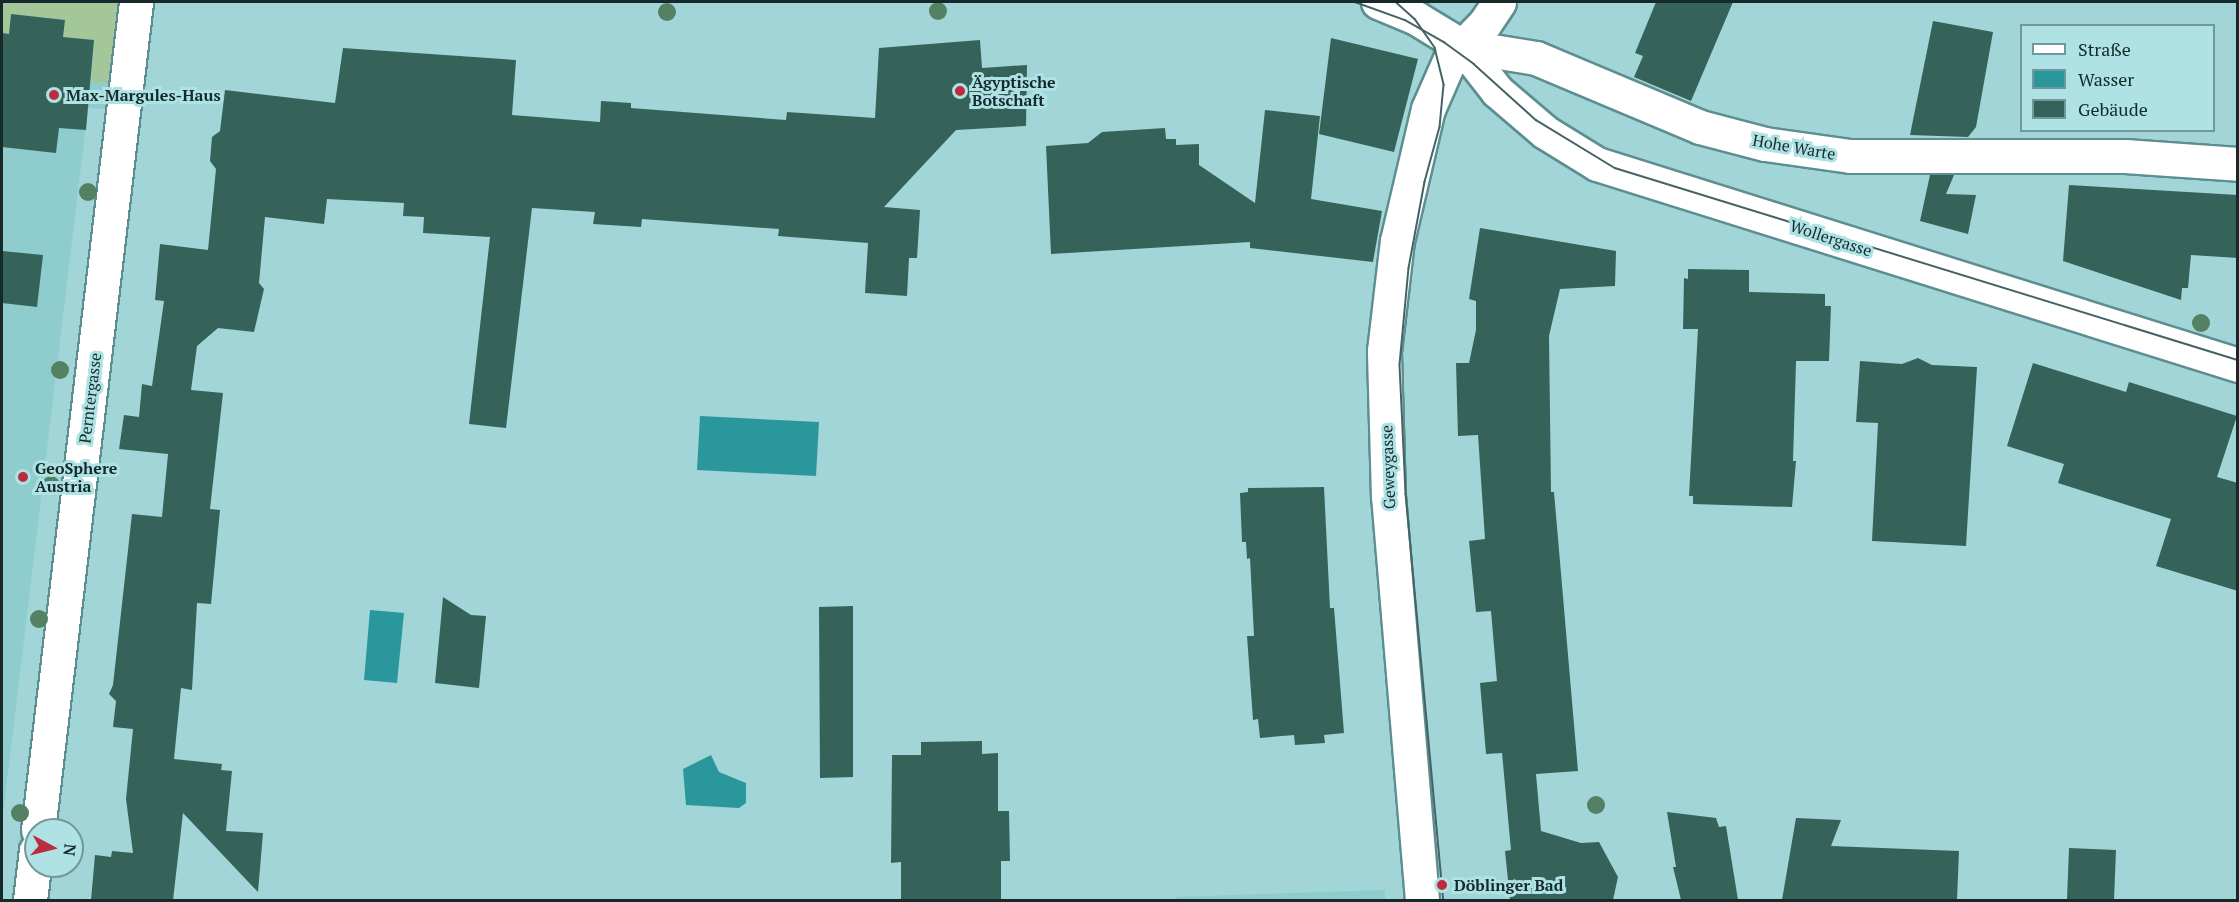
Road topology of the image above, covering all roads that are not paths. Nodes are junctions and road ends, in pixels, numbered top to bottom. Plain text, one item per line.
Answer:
1 (136, 2) edge
2 (1377, 2) edge
3 (1499, 2) edge
4 (1462, 46) junction
5 (2238, 164) edge
6 (2238, 365) edge
7 (39, 818) edge
8 (33, 878) edge
9 (30, 900) edge
10 (1422, 900) edge

1 - 7 street, Perntergasse
2 - 4 street, Hohe Warte
3 - 4 street, Geweygasse
4 - 5 street, Hohe Warte
4 - 6 street, Wollergasse
4 - 10 street, Geweygasse
8 - 9 street

